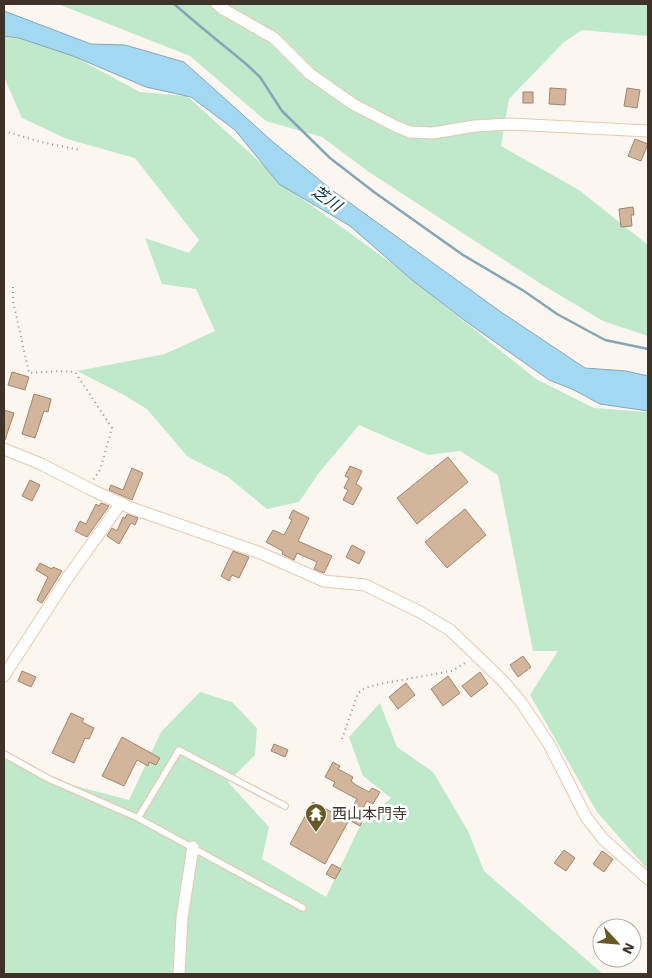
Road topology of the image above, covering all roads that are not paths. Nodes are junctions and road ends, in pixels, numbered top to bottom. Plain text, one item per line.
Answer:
1 (217, 4) edge
2 (648, 131) edge
3 (4, 449) edge
4 (121, 504) junction
5 (4, 676) edge
6 (4, 754) edge
7 (285, 806) dead end
8 (138, 818) junction
9 (193, 847) junction
10 (648, 879) edge
11 (303, 908) dead end
12 (179, 974) edge

1 - 2 street
3 - 4 street
4 - 5 street
4 - 10 street
6 - 8 lane
7 - 8 lane
8 - 9 lane
9 - 11 lane
9 - 12 street

